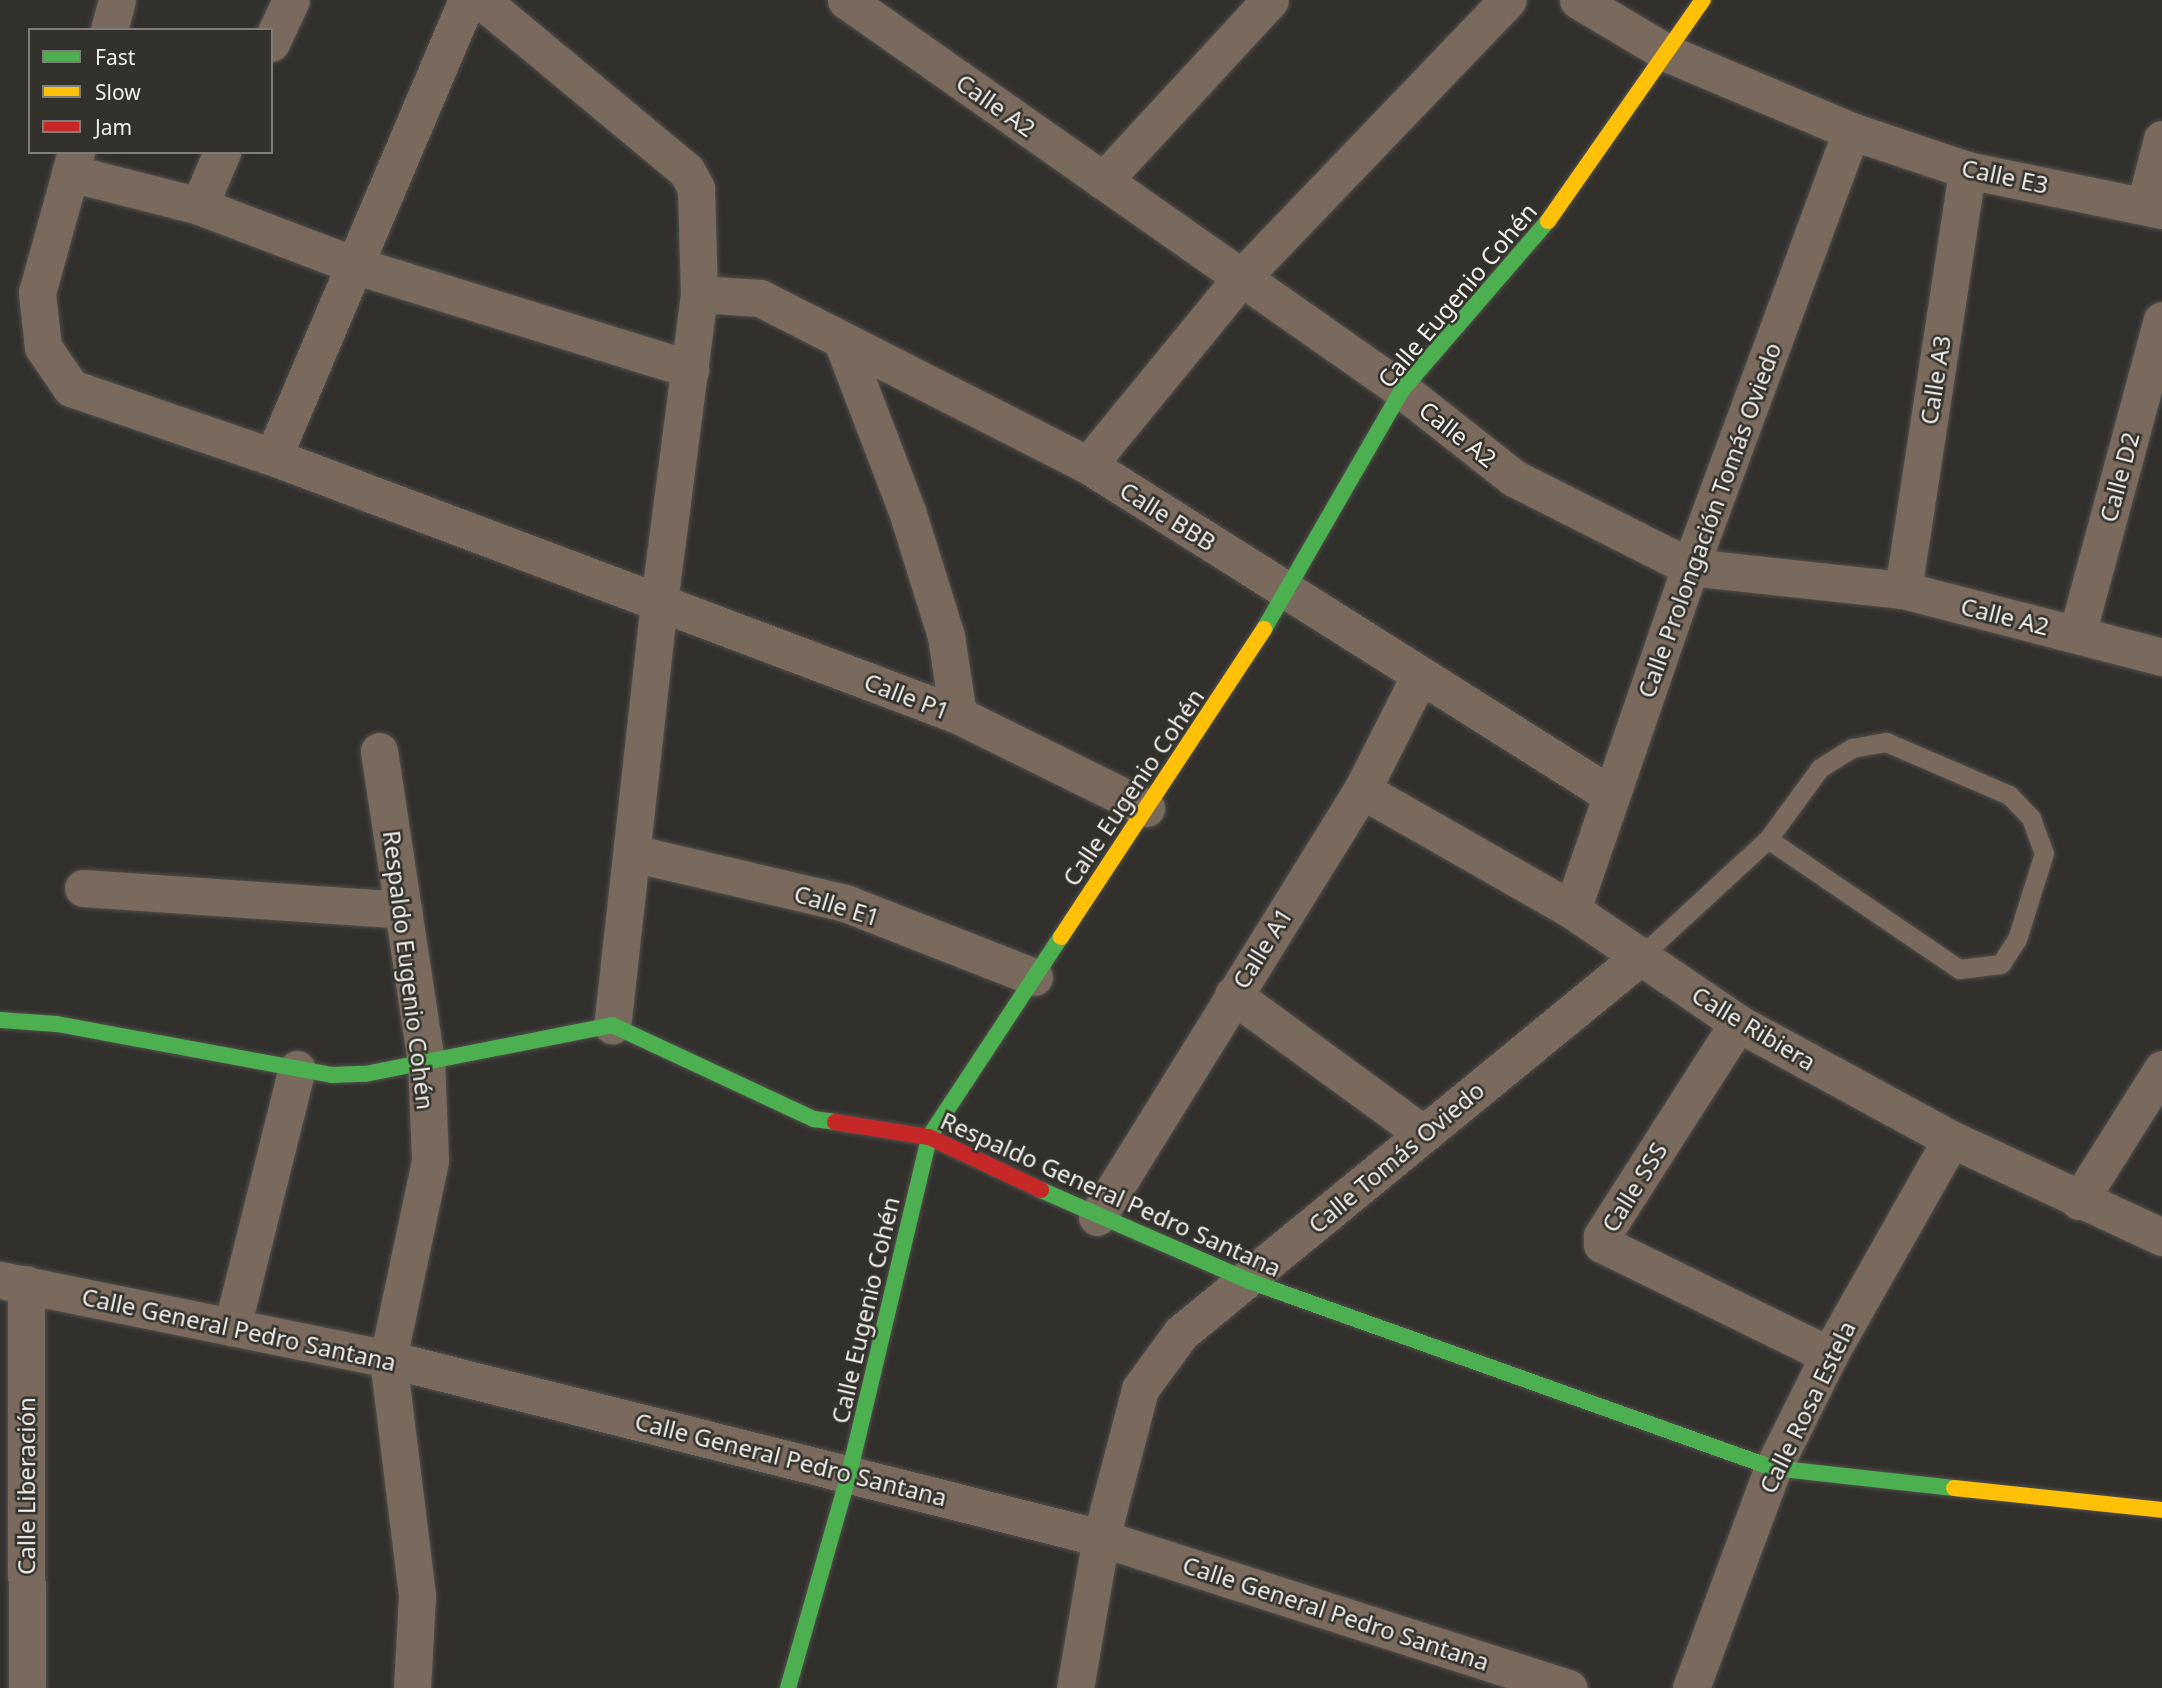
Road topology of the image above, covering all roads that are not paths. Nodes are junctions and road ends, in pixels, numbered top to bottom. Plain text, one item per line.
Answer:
1 (117, 0) edge
2 (291, 0) edge
3 (467, 0) edge
4 (481, 0) edge
5 (846, 0) edge
6 (1270, 0) edge
7 (1508, 0) edge
8 (1578, 0) edge
9 (1703, 0) edge
10 (110, 28) edge
11 (273, 39) edge
12 (1669, 54) junction
13 (1851, 131) junction
14 (2162, 139) edge
15 (221, 154) edge
16 (73, 163) edge
17 (1967, 170) junction
18 (1103, 181) junction
19 (199, 206) junction
20 (2153, 208) edge
21 (357, 266) junction
22 (1242, 278) junction
23 (699, 294) junction
24 (2162, 320) edge
25 (842, 341) junction
26 (690, 369) junction
27 (1402, 390) junction
28 (272, 457) junction
29 (1088, 466) junction
30 (1690, 566) junction
31 (1903, 590) junction
32 (1289, 592) junction
33 (659, 602) junction
34 (2077, 634) junction
35 (2162, 657) edge
36 (1420, 675) junction
37 (958, 715) junction
38 (379, 751) dead end
39 (1362, 790) junction
40 (1611, 795) junction
41 (1146, 808) junction
42 (1768, 839) junction
43 (632, 853) junction
44 (83, 888) dead end
45 (1572, 909) junction
46 (403, 911) junction
47 (1642, 955) junction
48 (1034, 976) junction
49 (1233, 995) junction
50 (0, 1020) edge
51 (1738, 1023) junction
52 (612, 1025) junction
53 (426, 1060) junction
54 (297, 1069) junction
55 (2162, 1069) edge
56 (1422, 1133) junction
57 (929, 1137) junction
58 (1951, 1139) junction
59 (2079, 1202) junction
60 (1097, 1217) junction
61 (2162, 1237) edge
62 (1249, 1281) junction
63 (13, 1282) edge
64 (232, 1327) junction
65 (1829, 1355) junction
66 (388, 1359) junction
67 (1773, 1468) junction
68 (849, 1474) junction
69 (2162, 1510) edge
70 (1101, 1538) junction
71 (27, 1688) edge
72 (412, 1688) edge
73 (788, 1688) edge
74 (1075, 1688) edge
75 (1569, 1688) edge
76 (1691, 1688) edge

1 - 10 street
2 - 11 street
3 - 21 street
4 - 23 street
5 - 18 street, Calle A2
6 - 18 street
7 - 22 street
8 - 12 street, Calle E3
9 - 12 street, Calle Eugenio Cohén
12 - 13 street, Calle E3
12 - 27 street, Calle Eugenio Cohén
13 - 17 street, Calle E3
13 - 30 street, Calle Prolongación Tomás Oviedo
14 - 20 street
15 - 19 street
16 - 19 street
16 - 28 street, Calle P1
17 - 20 street, Calle E3
17 - 31 street, Calle A3
18 - 22 street, Calle A2
19 - 21 street
21 - 26 street
21 - 28 street
22 - 27 street, Calle A2
22 - 29 street
23 - 25 street, Calle BBB
23 - 26 street
24 - 34 street, Calle D2
25 - 29 street, Calle BBB
25 - 37 street
26 - 33 street
27 - 30 street, Calle A2
27 - 32 street, Calle Eugenio Cohén
28 - 33 street, Calle P1
29 - 32 street, Calle BBB
30 - 31 street, Calle A2
30 - 40 street, Calle Prolongación Tomás Oviedo
31 - 34 street, Calle A2
32 - 36 street, Calle BBB
32 - 41 street, Calle Eugenio Cohén
33 - 37 street, Calle P1
33 - 43 street
34 - 35 street, Calle A2
36 - 39 street, Calle A1
36 - 40 street, Calle BBB
37 - 41 street, Calle P1
38 - 46 street, Respaldo Eugenio Cohén
39 - 45 street, Calle Ribiera
39 - 49 street, Calle A1
40 - 45 street, Calle Prolongación Tomás Oviedo
41 - 48 street, Calle Eugenio Cohén
42 - 42 lane
42 - 47 lane
43 - 48 street, Calle E1
43 - 52 street
44 - 46 street
45 - 47 street, Calle Ribiera
46 - 53 street, Respaldo Eugenio Cohén
47 - 51 street, Calle Ribiera
47 - 56 street, Calle Tomás Oviedo
48 - 57 street, Calle Eugenio Cohén
49 - 56 street
49 - 60 street, Calle A1
50 - 54 street
51 - 58 street, Calle Ribiera
51 - 65 street, Calle SSS
52 - 53 street
52 - 57 street, Respaldo General Pedro Santana
53 - 54 street
53 - 66 street, Respaldo Eugenio Cohén
54 - 64 street
55 - 59 street
56 - 62 street, Calle Tomás Oviedo
57 - 60 street, Respaldo General Pedro Santana
57 - 68 street, Calle Eugenio Cohén
58 - 59 street, Calle Ribiera
58 - 65 street, Calle Rosa Estela
59 - 61 street, Calle Ribiera
60 - 62 street, Respaldo General Pedro Santana
62 - 67 street, Respaldo General Pedro Santana
62 - 70 street, Calle Tomás Oviedo
63 - 64 street, Calle General Pedro Santana
63 - 71 street, Calle Liberación
64 - 66 street, Calle General Pedro Santana
65 - 67 street, Calle Rosa Estela
66 - 68 street, Calle General Pedro Santana
66 - 72 street, Respaldo Eugenio Cohén
67 - 69 street, Respaldo General Pedro Santana
67 - 76 street, Calle Rosa Estela
68 - 70 street, Calle General Pedro Santana
68 - 73 street, Calle Eugenio Cohén
70 - 74 street, Calle Tomás Oviedo
70 - 75 street, Calle General Pedro Santana

